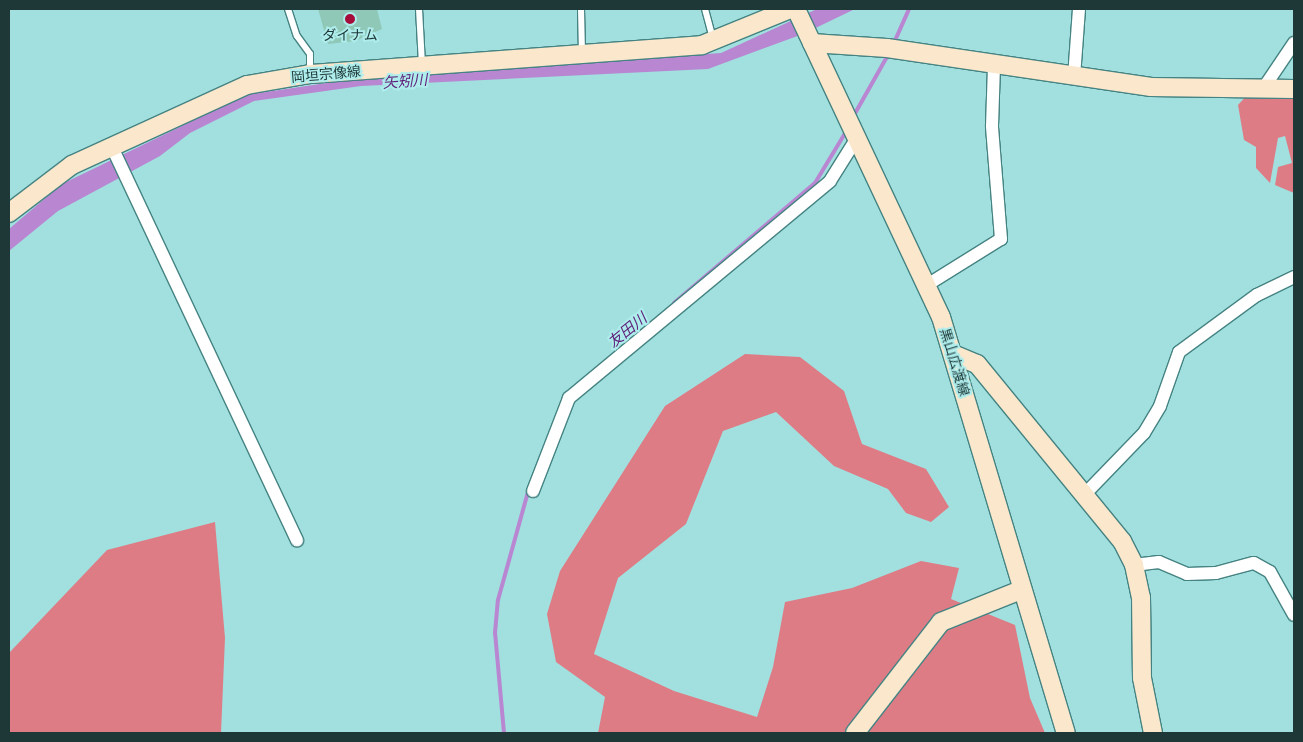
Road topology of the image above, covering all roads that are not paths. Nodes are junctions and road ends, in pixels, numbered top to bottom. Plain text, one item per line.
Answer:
1 (288, 9) edge
2 (419, 9) edge
3 (581, 9) edge
4 (705, 9) edge
5 (790, 9) edge
6 (796, 9) edge
7 (1079, 9) edge
8 (714, 42) junction
9 (1294, 42) edge
10 (812, 43) junction
11 (582, 54) junction
12 (422, 66) junction
13 (994, 66) junction
14 (310, 74) junction
15 (1074, 77) junction
16 (1266, 86) junction
17 (1294, 89) edge
18 (857, 138) junction
19 (111, 145) junction
20 (9, 213) edge
21 (1294, 277) edge
22 (927, 285) junction
23 (953, 354) junction
24 (533, 491) dead end
25 (1085, 494) junction
26 (297, 540) dead end
27 (1134, 565) junction
28 (1021, 590) junction
29 (1294, 615) edge
30 (855, 733) edge
31 (1066, 733) edge
32 (1153, 733) edge

1 - 14 lane
2 - 12 lane
3 - 11 lane
4 - 8 lane
5 - 8 main road, 岡垣宗像線
6 - 10 main road, 黒山広渡線
7 - 15 street
8 - 11 main road, 岡垣宗像線
9 - 16 street
10 - 13 main road
10 - 18 main road, 黒山広渡線
11 - 12 main road, 岡垣宗像線
12 - 14 main road, 岡垣宗像線
13 - 15 main road
13 - 22 street
14 - 19 main road, 岡垣宗像線
15 - 16 main road
16 - 17 main road
18 - 22 main road, 黒山広渡線
18 - 24 street
19 - 20 main road, 岡垣宗像線
19 - 26 street
21 - 25 street
22 - 23 main road, 黒山広渡線
23 - 25 main road
23 - 28 main road, 黒山広渡線
25 - 27 main road
27 - 29 street
27 - 32 main road
28 - 30 main road
28 - 31 main road, 黒山広渡線

